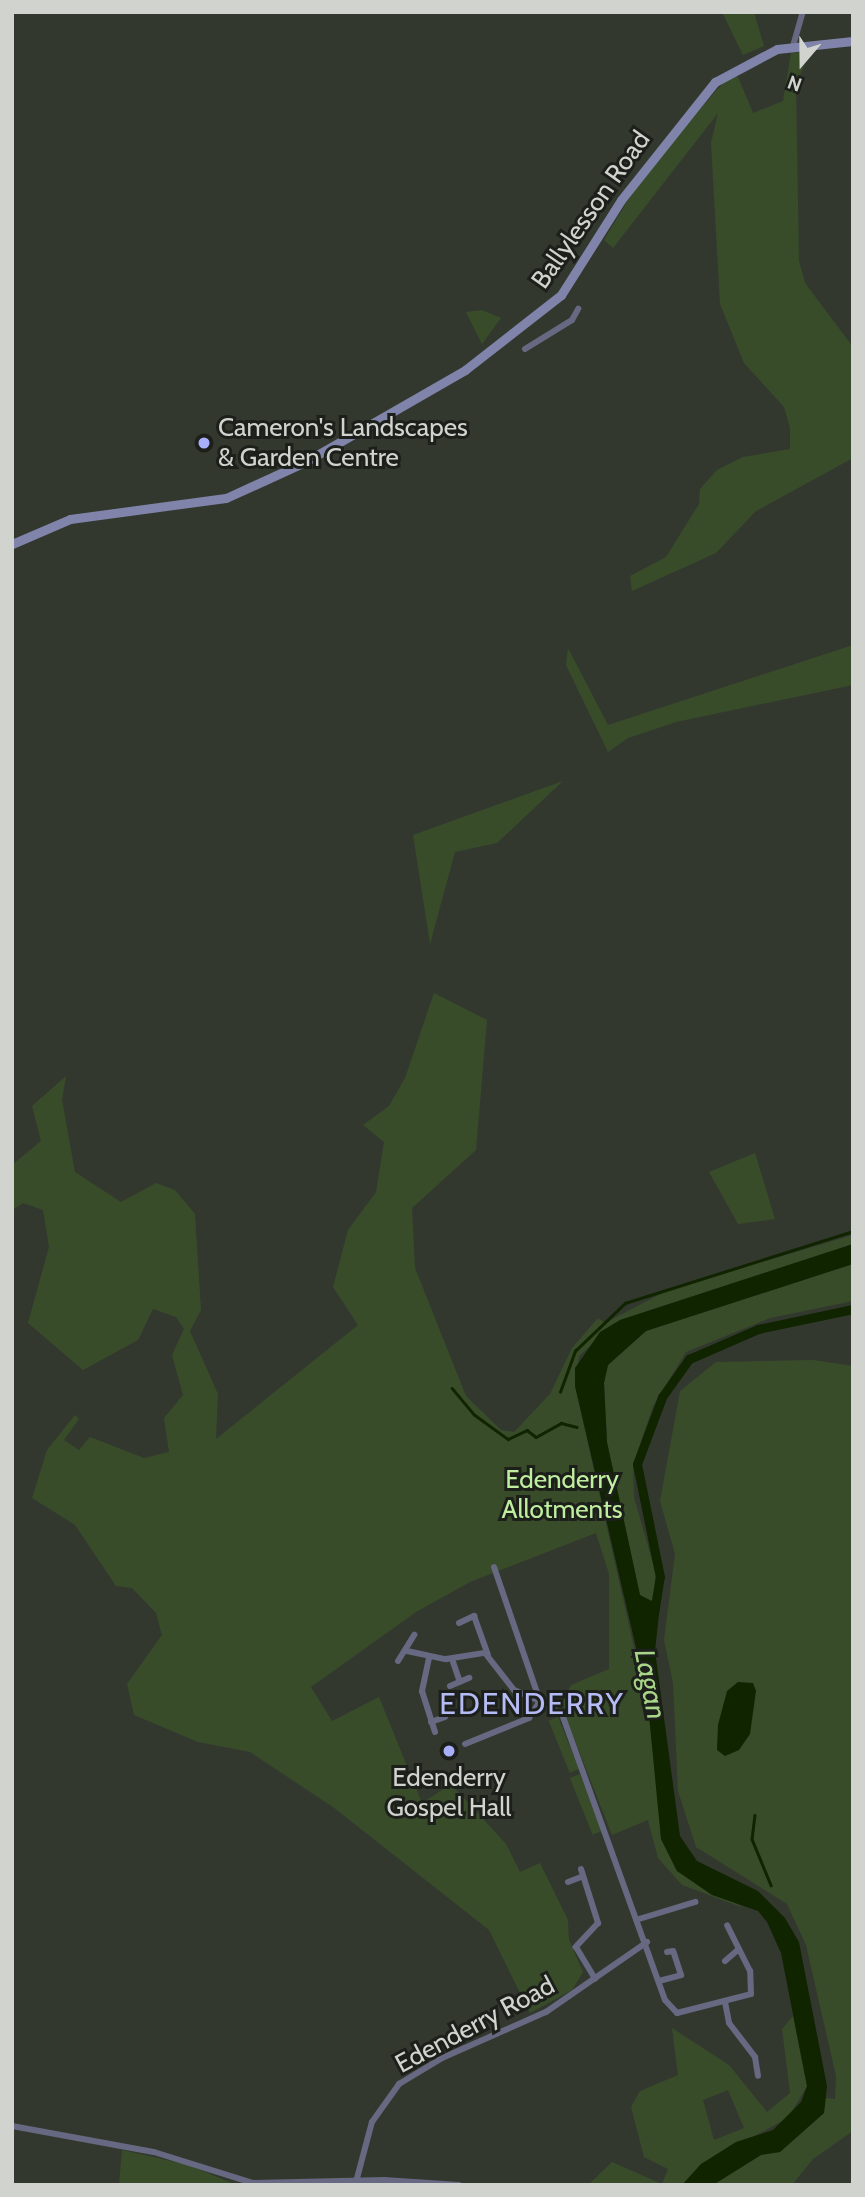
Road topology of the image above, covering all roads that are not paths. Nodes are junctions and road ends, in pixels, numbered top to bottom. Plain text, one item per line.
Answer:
1 (803, 12) edge
2 (853, 41) edge
3 (793, 46) junction
4 (578, 309) dead end
5 (525, 349) dead end
6 (12, 544) edge
7 (494, 1566) dead end
8 (459, 1623) dead end
9 (414, 1635) dead end
10 (407, 1651) junction
11 (488, 1655) junction
12 (429, 1658) junction
13 (452, 1659) junction
14 (398, 1661) dead end
15 (469, 1678) dead end
16 (460, 1682) junction
17 (450, 1686) dead end
18 (540, 1701) junction
19 (445, 1717) dead end
20 (431, 1723) junction
21 (435, 1732) dead end
22 (465, 1744) dead end
23 (568, 1882) dead end
24 (695, 1902) dead end
25 (638, 1917) junction
26 (727, 1925) dead end
27 (647, 1942) junction
28 (739, 1949) junction
29 (667, 1952) dead end
30 (725, 1961) dead end
31 (595, 1979) junction
32 (659, 1981) junction
33 (725, 2002) junction
34 (758, 2076) dead end
35 (12, 2126) edge
36 (356, 2182) junction
37 (459, 2185) edge

1 - 3 street
2 - 3 main road, Ballylesson Road
3 - 6 main road, Ballylesson Road
4 - 5 street
7 - 18 street
8 - 11 street
9 - 10 street
10 - 12 street
10 - 14 street
11 - 13 street
11 - 18 street
12 - 13 street
12 - 20 street
13 - 16 street
15 - 16 street
16 - 17 street
18 - 22 street
18 - 25 street
19 - 20 street
20 - 21 street
23 - 31 street
24 - 25 street
25 - 27 street
26 - 28 street
27 - 31 street, Edenderry Road
27 - 32 street
28 - 30 street
28 - 33 street
29 - 32 street
31 - 36 street, Edenderry Road
32 - 33 street
33 - 34 street
35 - 36 street
36 - 37 street

